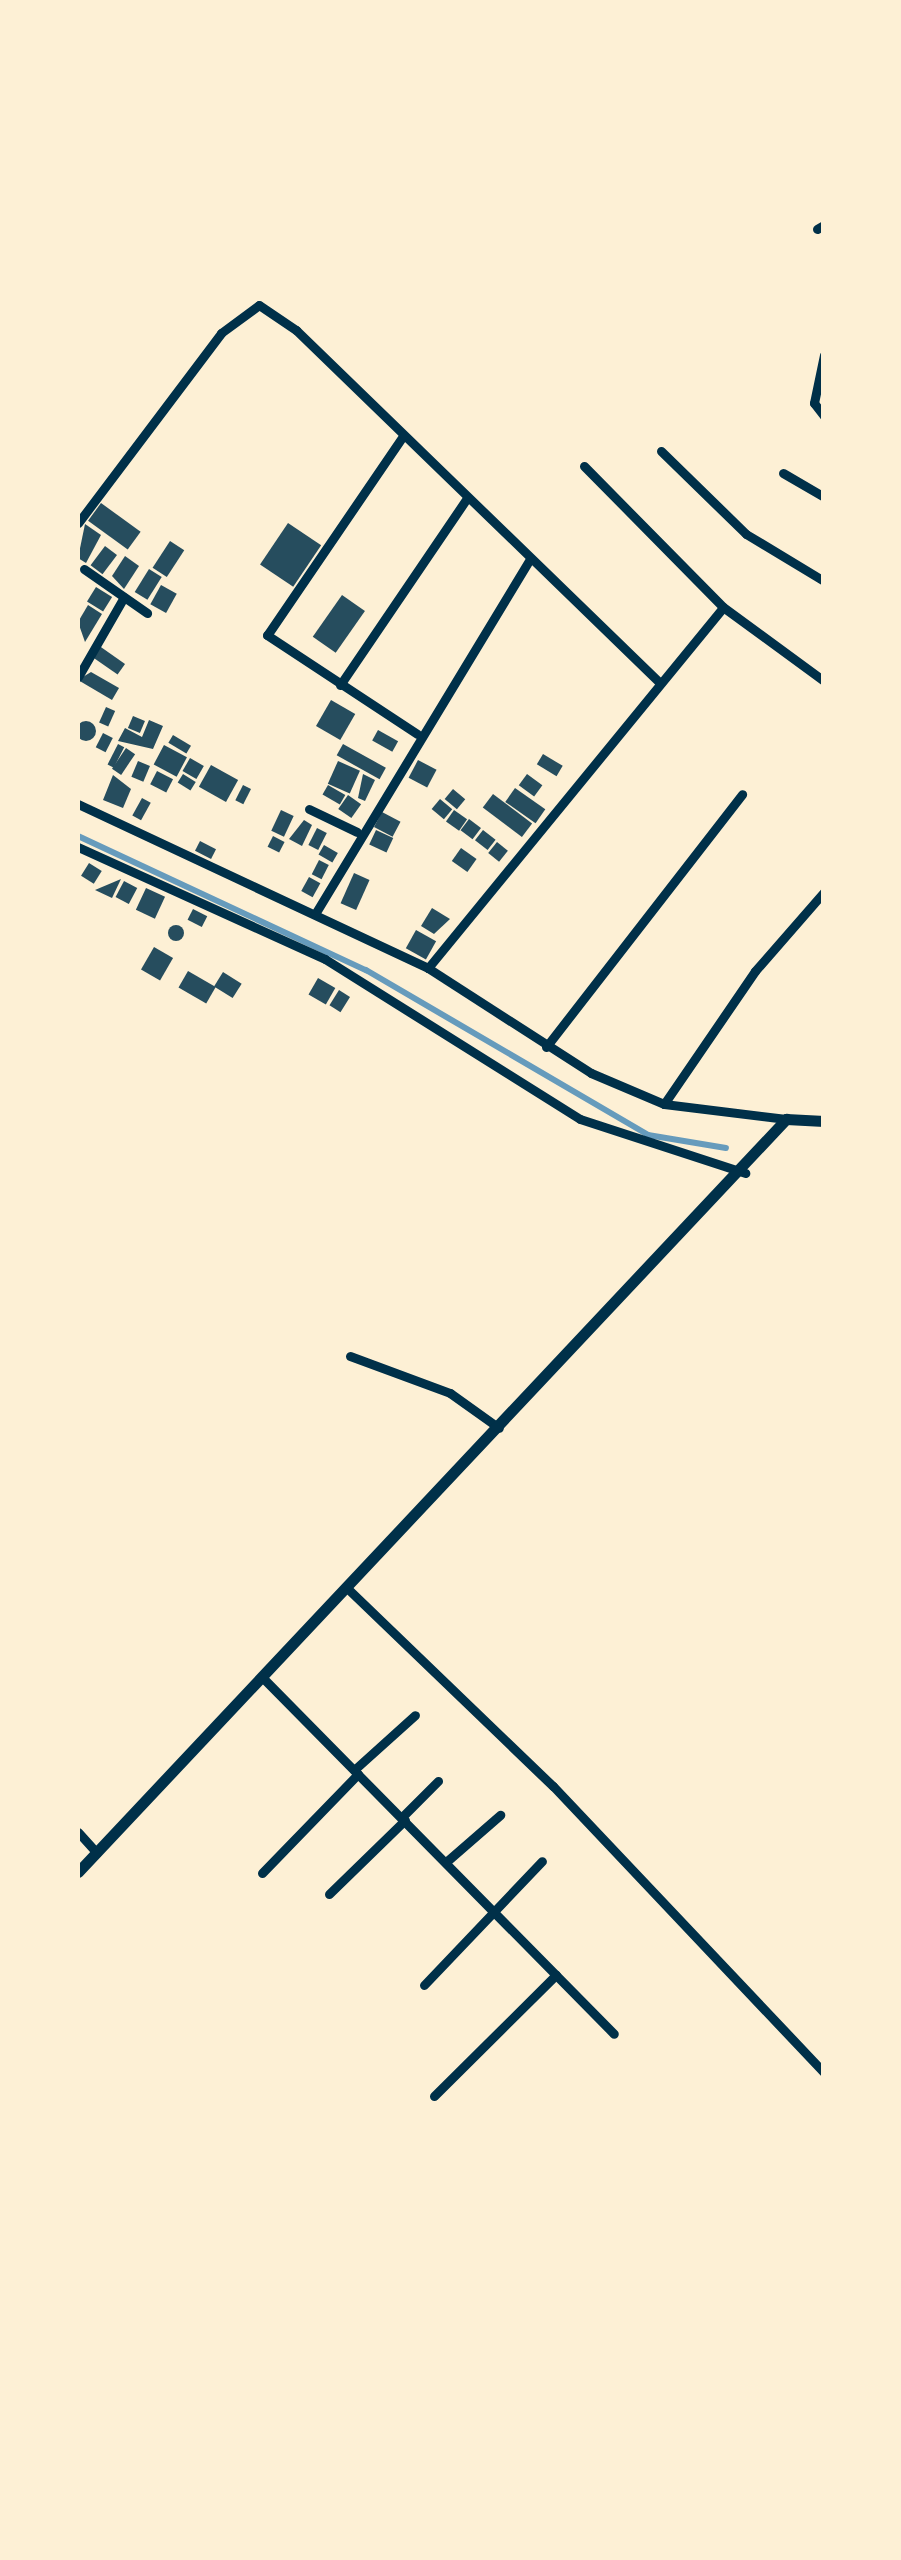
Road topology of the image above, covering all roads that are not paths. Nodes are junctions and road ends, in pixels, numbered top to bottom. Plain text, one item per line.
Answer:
1 (824, 354) edge
2 (824, 416) edge
3 (403, 436) junction
4 (662, 452) dead end
5 (584, 466) dead end
6 (783, 473) dead end
7 (824, 497) edge
8 (467, 498) junction
9 (78, 524) edge
10 (530, 559) junction
11 (84, 569) dead end
12 (824, 581) edge
13 (124, 597) junction
14 (723, 607) junction
15 (147, 613) dead end
16 (78, 677) edge
17 (824, 681) edge
18 (658, 682) junction
19 (340, 685) junction
20 (417, 734) junction
21 (742, 794) dead end
22 (78, 804) edge
23 (309, 809) dead end
24 (357, 832) junction
25 (78, 847) edge
26 (824, 892) edge
27 (315, 914) junction
28 (428, 968) junction
29 (546, 1046) junction
30 (664, 1104) junction
31 (786, 1120) junction
32 (824, 1121) edge
33 (745, 1173) junction
34 (350, 1356) dead end
35 (501, 1430) junction
36 (347, 1588) junction
37 (262, 1677) junction
38 (415, 1714) dead end
39 (356, 1771) junction
40 (438, 1781) dead end
41 (500, 1815) dead end
42 (404, 1818) junction
43 (78, 1832) edge
44 (97, 1853) junction
45 (542, 1861) dead end
46 (446, 1862) junction
47 (78, 1872) edge
48 (262, 1873) dead end
49 (329, 1894) dead end
50 (491, 1911) junction
51 (556, 1975) junction
52 (424, 1985) dead end
53 (614, 2034) dead end
54 (824, 2072) edge
55 (434, 2096) dead end

1 - 2 street
3 - 8 street
3 - 9 street
3 - 19 street
4 - 12 street
5 - 14 street
6 - 7 street
8 - 10 street
8 - 19 street
10 - 18 street
10 - 20 street
11 - 13 street
13 - 15 street
13 - 16 street
14 - 17 street
14 - 18 street
18 - 28 street
19 - 20 street
20 - 24 street
21 - 29 street
22 - 27 street
23 - 24 street
24 - 27 street
25 - 33 street
26 - 30 street
27 - 28 street
28 - 29 street
29 - 30 street
30 - 31 street
31 - 32 street
31 - 33 street
33 - 35 street
34 - 35 street
35 - 36 street
36 - 37 street
36 - 54 street
37 - 39 street
37 - 44 street
38 - 39 street
39 - 42 street
39 - 48 street
40 - 42 street
41 - 46 street
42 - 46 street
42 - 49 street
43 - 44 street
44 - 47 street
45 - 50 street
46 - 50 street
50 - 51 street
50 - 52 street
51 - 53 street
51 - 55 street

